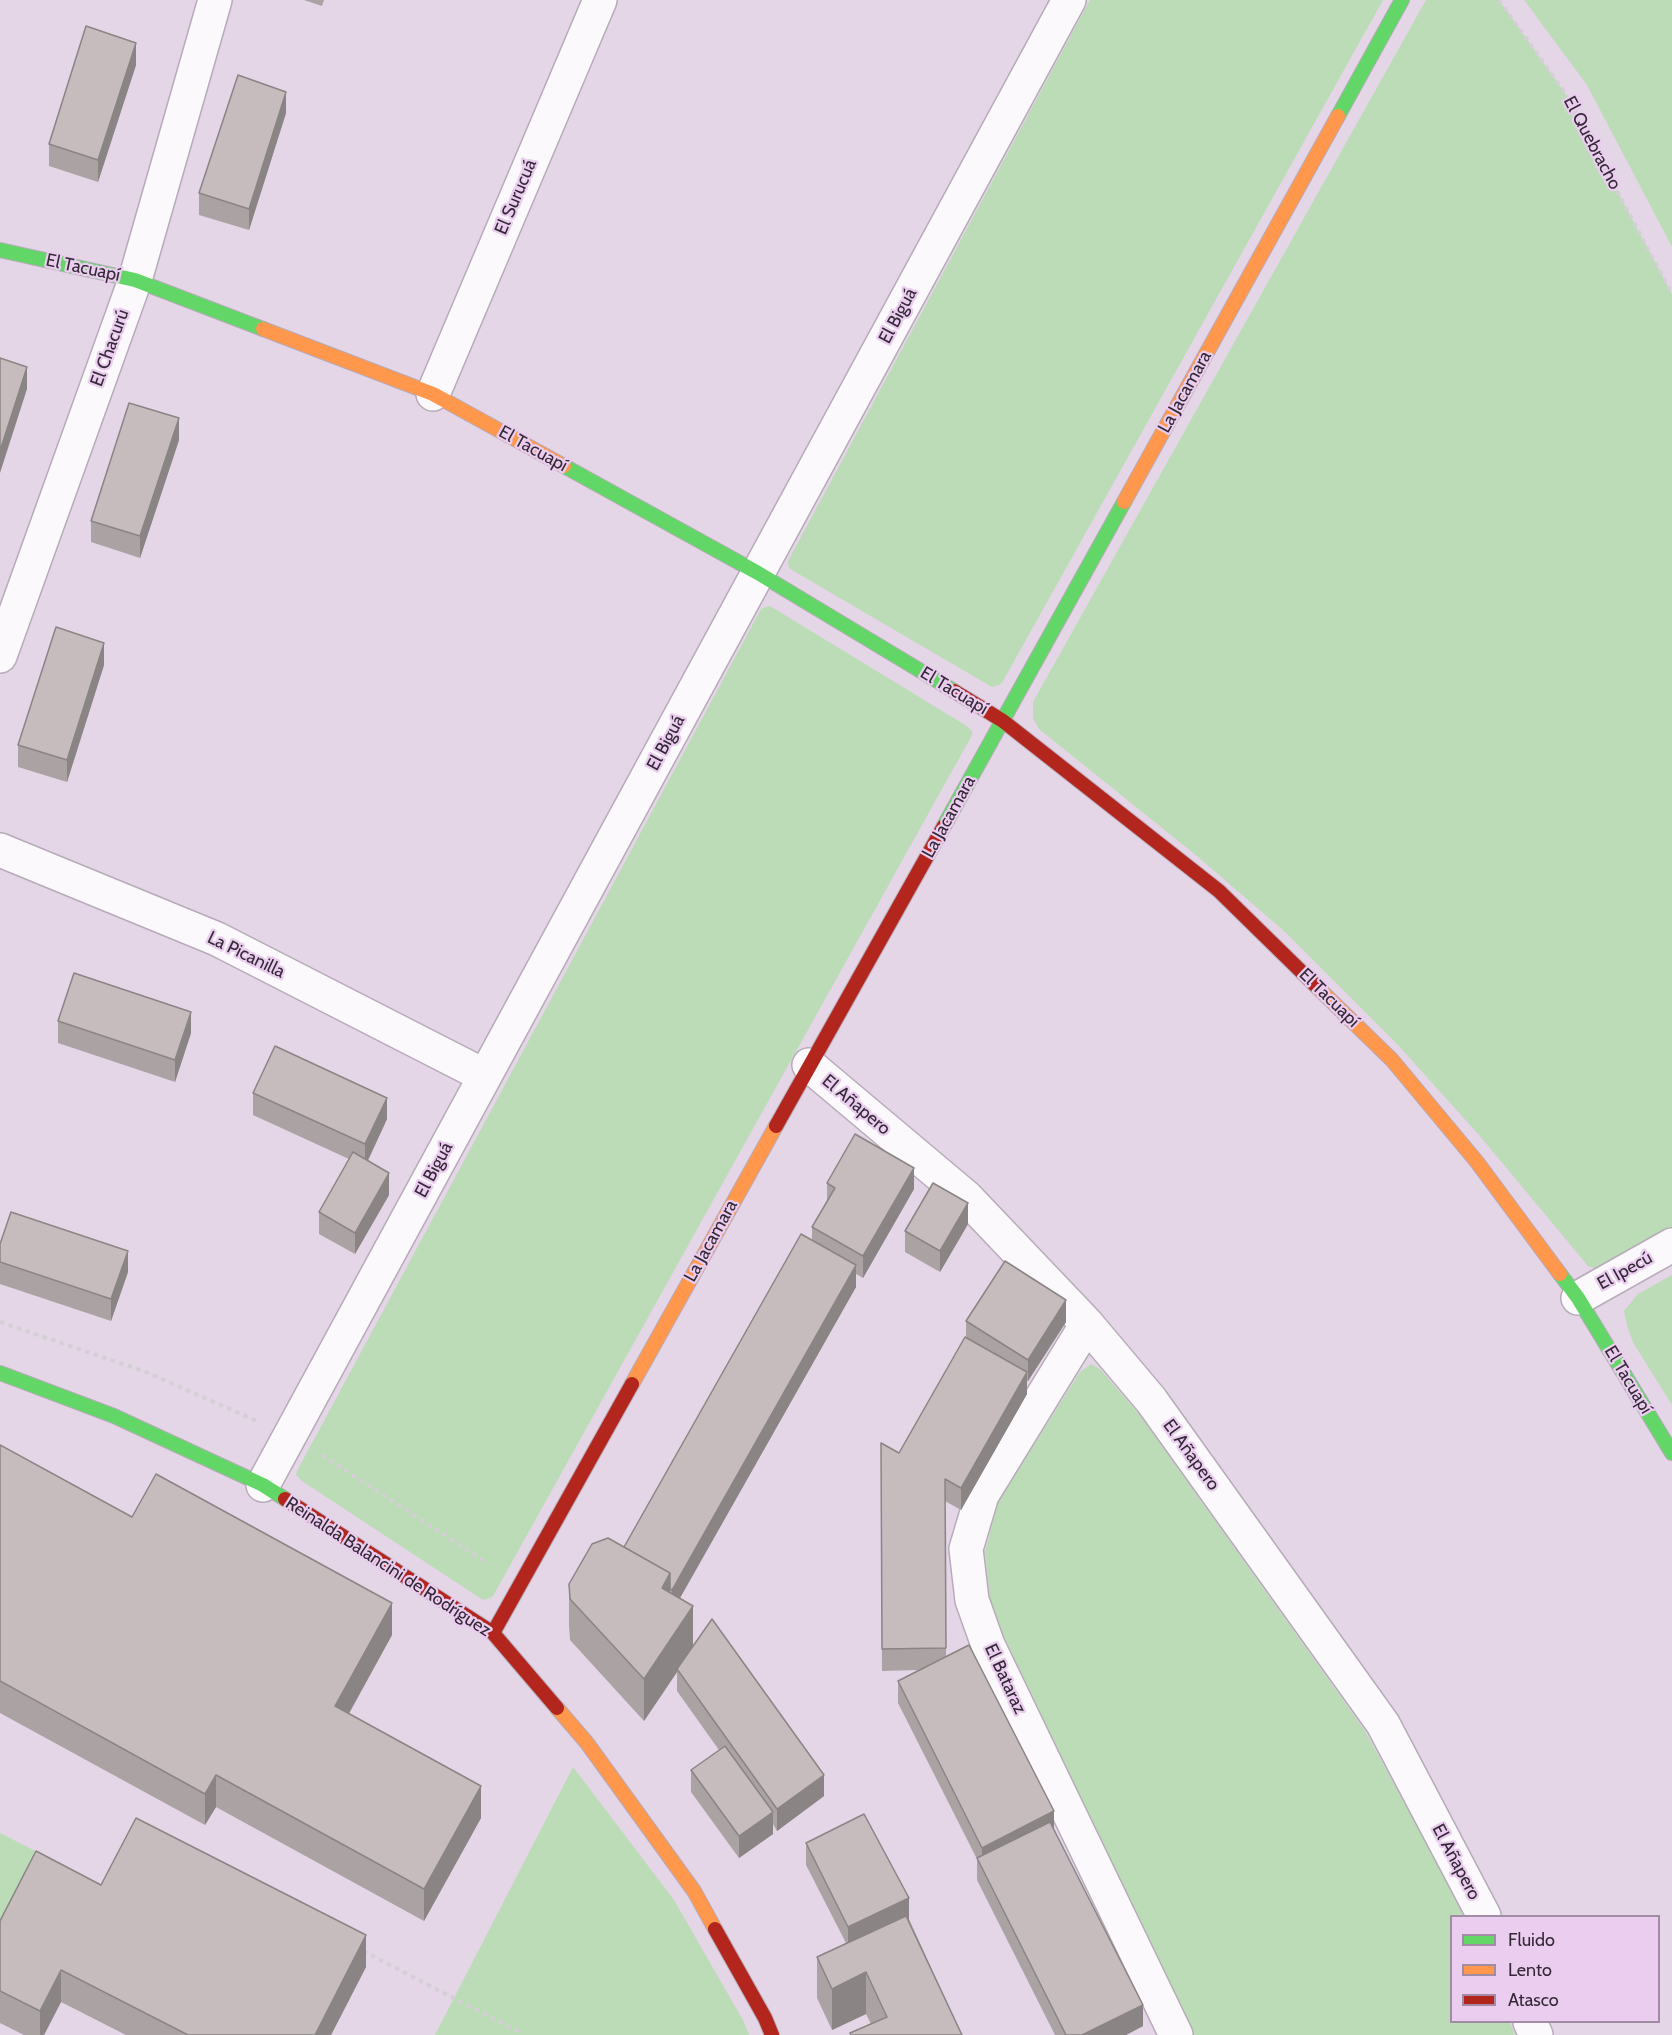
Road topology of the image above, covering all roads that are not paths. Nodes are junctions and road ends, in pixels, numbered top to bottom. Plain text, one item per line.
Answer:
1 (214, 0) edge
2 (600, 0) edge
3 (1069, 0) edge
4 (1402, 0) edge
5 (0, 250) edge
6 (135, 280) junction
7 (433, 394) junction
8 (758, 573) junction
9 (0, 656) edge
10 (1003, 721) junction
11 (0, 850) edge
12 (809, 1065) junction
13 (485, 1076) junction
14 (1672, 1245) edge
15 (1578, 1298) junction
16 (1087, 1324) junction
17 (0, 1373) edge
18 (1672, 1453) edge
19 (263, 1485) junction
20 (493, 1633) junction
21 (1483, 1915) edge
22 (772, 2035) edge
23 (1176, 2035) edge

1 - 6 street, El Chacurú
2 - 7 street, El Surucuá
3 - 8 street, El Biguá
4 - 10 street, La Jacamara
5 - 6 street, El Tacuapí
6 - 7 street, El Tacuapí
6 - 9 street, El Chacurú
7 - 8 street, El Tacuapí
8 - 10 street, El Tacuapí
8 - 13 street, El Biguá
10 - 12 street, La Jacamara
10 - 15 street, El Tacuapí
11 - 13 street, La Picanilla
12 - 16 street, El Añapero
12 - 20 street, La Jacamara
13 - 19 street, El Biguá
14 - 15 street, El Ipecú
15 - 18 street, El Tacuapí
16 - 21 street, El Añapero
16 - 23 street, El Bataraz
17 - 19 street, Reinalda Balancini de Rodríguez
19 - 20 street, Reinalda Balancini de Rodríguez
20 - 22 street, Reinalda Balancini de Rodríguez

